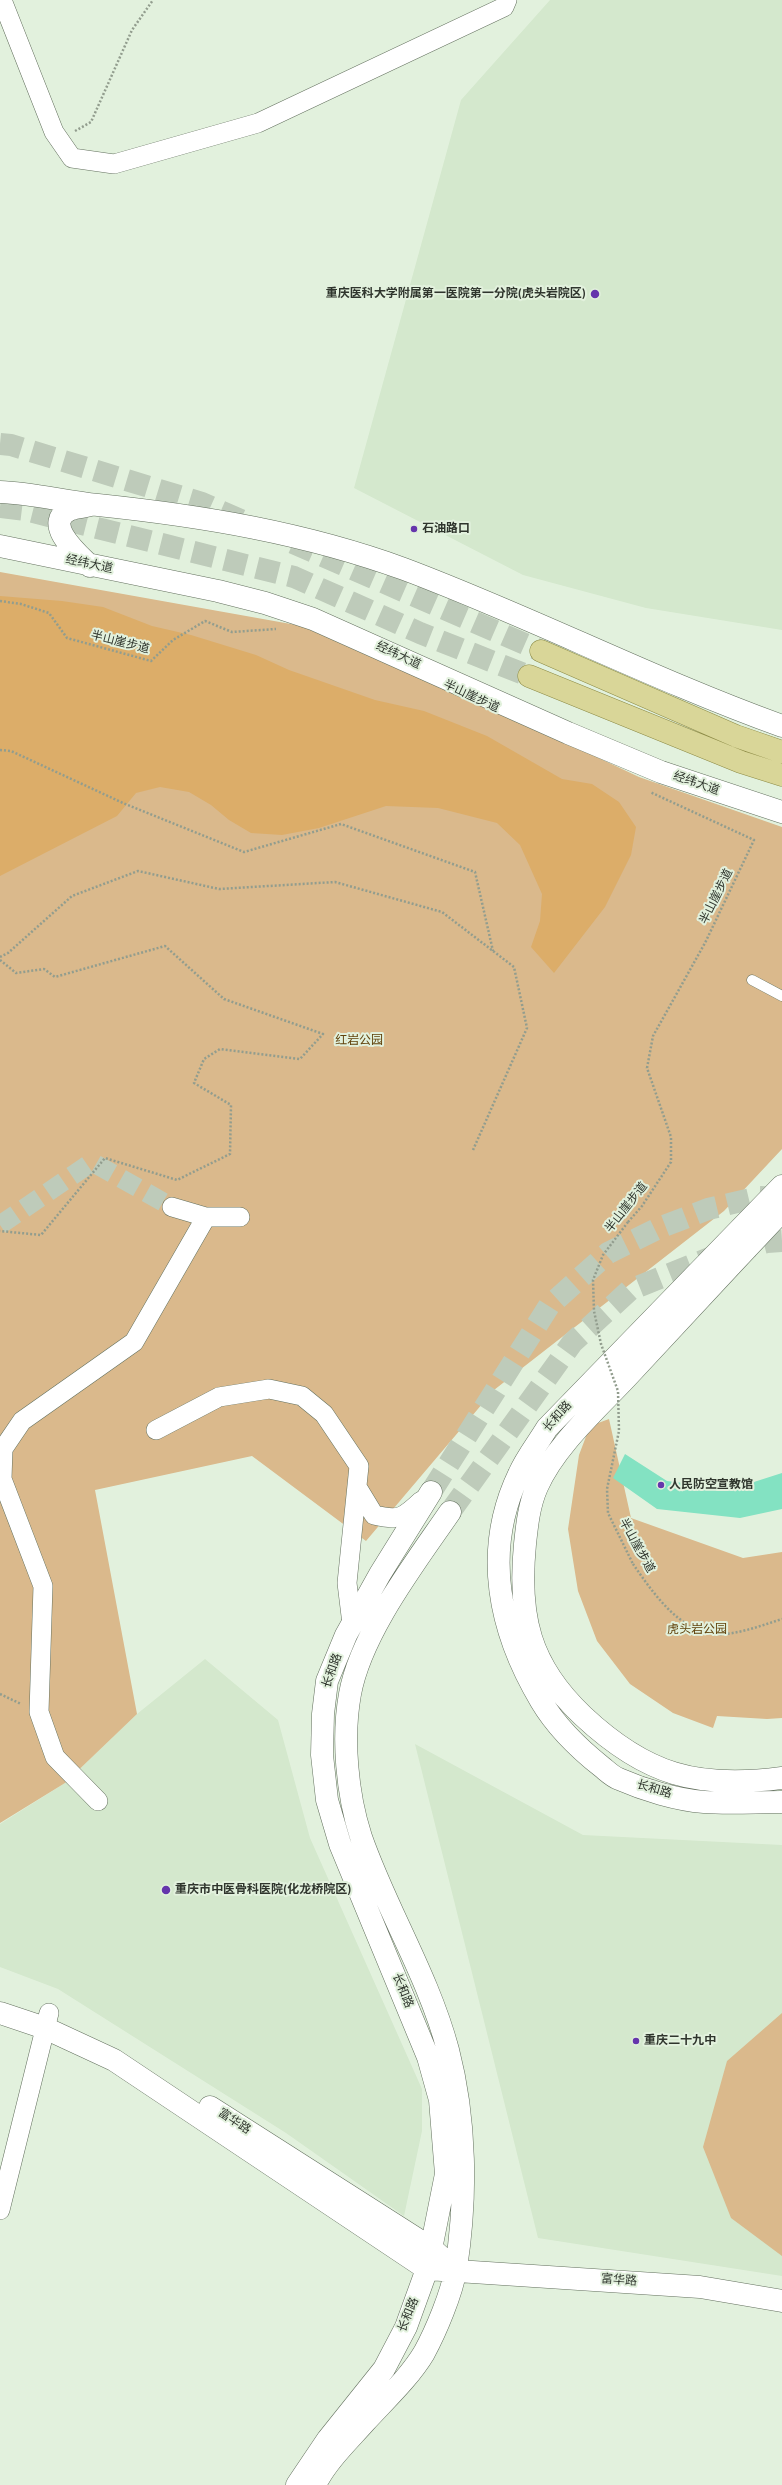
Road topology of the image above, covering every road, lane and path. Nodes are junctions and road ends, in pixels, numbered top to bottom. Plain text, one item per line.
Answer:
1 (2, 0) edge
2 (153, 0) edge
3 (507, 0) edge
4 (60, 140) junction
5 (0, 492) edge
6 (95, 505) junction
7 (0, 546) edge
8 (90, 566) junction
9 (0, 601) edge
10 (278, 629) dead end
11 (542, 651) tunnel mouth
12 (529, 676) tunnel mouth
13 (782, 726) edge
14 (0, 750) edge
15 (782, 752) edge
16 (782, 775) edge
17 (648, 790) dead end
18 (782, 812) edge
19 (493, 951) junction
20 (0, 958) edge
21 (752, 980) dead end
22 (782, 996) edge
23 (473, 1150) dead end
24 (782, 1186) edge
25 (172, 1207) tunnel mouth
26 (782, 1211) edge
27 (206, 1217) junction
28 (240, 1217) dead end
29 (0, 1231) edge
30 (156, 1430) dead end
31 (357, 1487) junction
32 (431, 1492) joint
33 (450, 1512) tunnel mouth
34 (782, 1619) edge
35 (352, 1624) junction
36 (782, 1778) edge
37 (98, 1801) dead end
38 (782, 1802) edge
39 (0, 1998) edge
40 (0, 2013) edge
41 (47, 2021) junction
42 (0, 2210) edge
43 (431, 2248) junction
44 (427, 2269) junction
45 (456, 2270) junction
46 (782, 2301) edge
47 (297, 2485) edge
48 (315, 2485) edge

1 - 4 street
2 - 4 path
3 - 4 street
5 - 6 main road
6 - 8 main road
6 - 13 main road
7 - 8 main road, 经纬大道
8 - 18 main road, 经纬大道
9 - 10 path, 半山崖步道
11 - 15 main road
12 - 16 main road
14 - 19 path
17 - 34 path, 半山崖步道, bridge
19 - 20 path
19 - 23 path
20 - 29 path
21 - 22 lane
24 - 38 main road, 长和路
25 - 27 street
26 - 36 main road, 长和路
27 - 28 street
27 - 37 street
30 - 31 street
31 - 32 street
31 - 35 street
32 - 35 main road, 长和路
33 - 45 main road, 长和路
35 - 43 main road, 长和路
39 - 41 main road, 富华路
40 - 41 main road, 富华路
41 - 42 street
41 - 43 main road, 富华路
41 - 44 main road, 富华路
43 - 44 main road, 长和路
43 - 45 main road, 富华路
44 - 45 main road, 富华路
44 - 47 main road, 长和路
45 - 46 main road, 富华路
45 - 48 main road, 长和路

